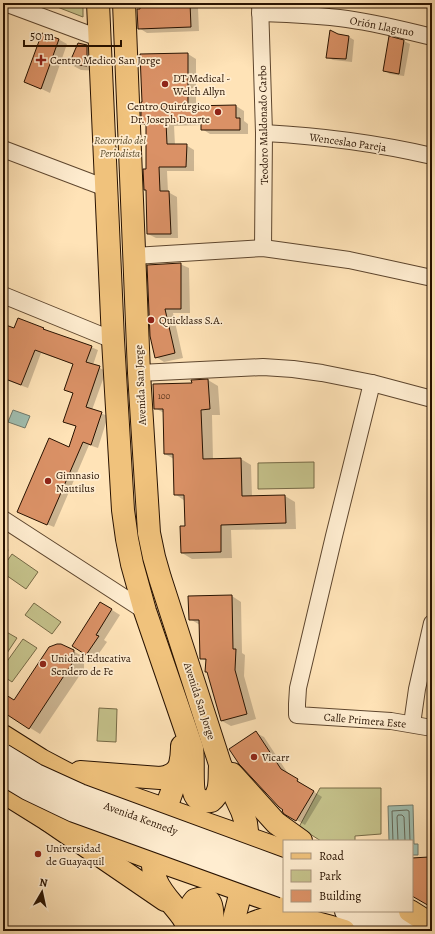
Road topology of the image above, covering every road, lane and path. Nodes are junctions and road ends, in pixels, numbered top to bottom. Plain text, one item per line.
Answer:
1 (5, 3) edge
2 (98, 3) edge
3 (124, 3) edge
4 (260, 8) edge
5 (432, 37) edge
6 (99, 38) junction
7 (264, 133) junction
8 (3, 149) edge
9 (432, 156) edge
10 (106, 188) junction
11 (263, 248) junction
12 (134, 256) junction
13 (432, 278) edge
14 (3, 295) edge
15 (113, 340) junction
16 (138, 373) junction
17 (372, 383) junction
18 (432, 399) edge
19 (3, 519) edge
20 (145, 611) junction
21 (432, 623) edge
22 (180, 713) junction
23 (412, 724) junction
24 (432, 728) edge
25 (3, 736) edge
26 (3, 755) edge
27 (41, 760) junction
28 (219, 761) junction
29 (181, 764) junction
30 (3, 774) edge
31 (111, 791) junction
32 (3, 792) edge
33 (165, 808) junction
34 (48, 820) junction
35 (94, 838) junction
36 (248, 839) junction
37 (300, 840) edge
38 (283, 851) edge
39 (153, 859) junction
40 (283, 870) edge
41 (283, 873) edge
42 (283, 887) edge
43 (241, 890) junction
44 (283, 894) edge
45 (283, 905) edge
46 (174, 907) junction
47 (303, 912) edge
48 (348, 912) edge
49 (384, 912) edge
50 (412, 912) edge
51 (432, 925) edge
52 (190, 931) edge
53 (198, 931) edge
54 (213, 931) edge
55 (231, 931) edge
56 (242, 931) edge
57 (345, 931) edge
58 (384, 931) edge
59 (416, 931) edge

1 - 6 street
2 - 6 main road, Avenida San Jorge
3 - 12 main road, Avenida San Jorge
4 - 5 street, Orión Llaguno
4 - 7 street, Teodoro Maldonado Carbo
6 - 10 main road, Avenida San Jorge
7 - 9 street, Wenceslao Pareja
7 - 11 street, Teodoro Maldonado Carbo
8 - 10 street
10 - 15 main road, Avenida San Jorge
11 - 12 street
11 - 13 street
12 - 16 main road, Avenida San Jorge
14 - 15 street
15 - 20 main road, Avenida San Jorge
16 - 17 street
16 - 28 main road, Avenida San Jorge
17 - 18 street
17 - 23 street, Calle Primera Este
19 - 20 street
20 - 22 main road, Avenida San Jorge
21 - 23 street
22 - 28 main road, Avenida San Jorge
22 - 29 main road
23 - 24 street, Calle Primera Este
25 - 27 main road
26 - 40 main road, Avenida Kennedy, bridge
27 - 29 main road
27 - 31 main road
28 - 36 main road
28 - 37 main road
29 - 33 main road
30 - 42 main road, Avenida Kennedy, bridge
31 - 33 main road
31 - 35 main road
32 - 34 main road
33 - 36 main road
33 - 39 main road
34 - 35 main road
34 - 46 main road
35 - 39 main road
36 - 38 main road
36 - 43 main road
39 - 43 main road
39 - 46 main road
41 - 44 main road
43 - 45 main road
43 - 55 main road
46 - 52 main road
47 - 57 main road
48 - 58 main road
49 - 59 main road
50 - 51 main road
53 - 54 main road
56 - 57 main road

